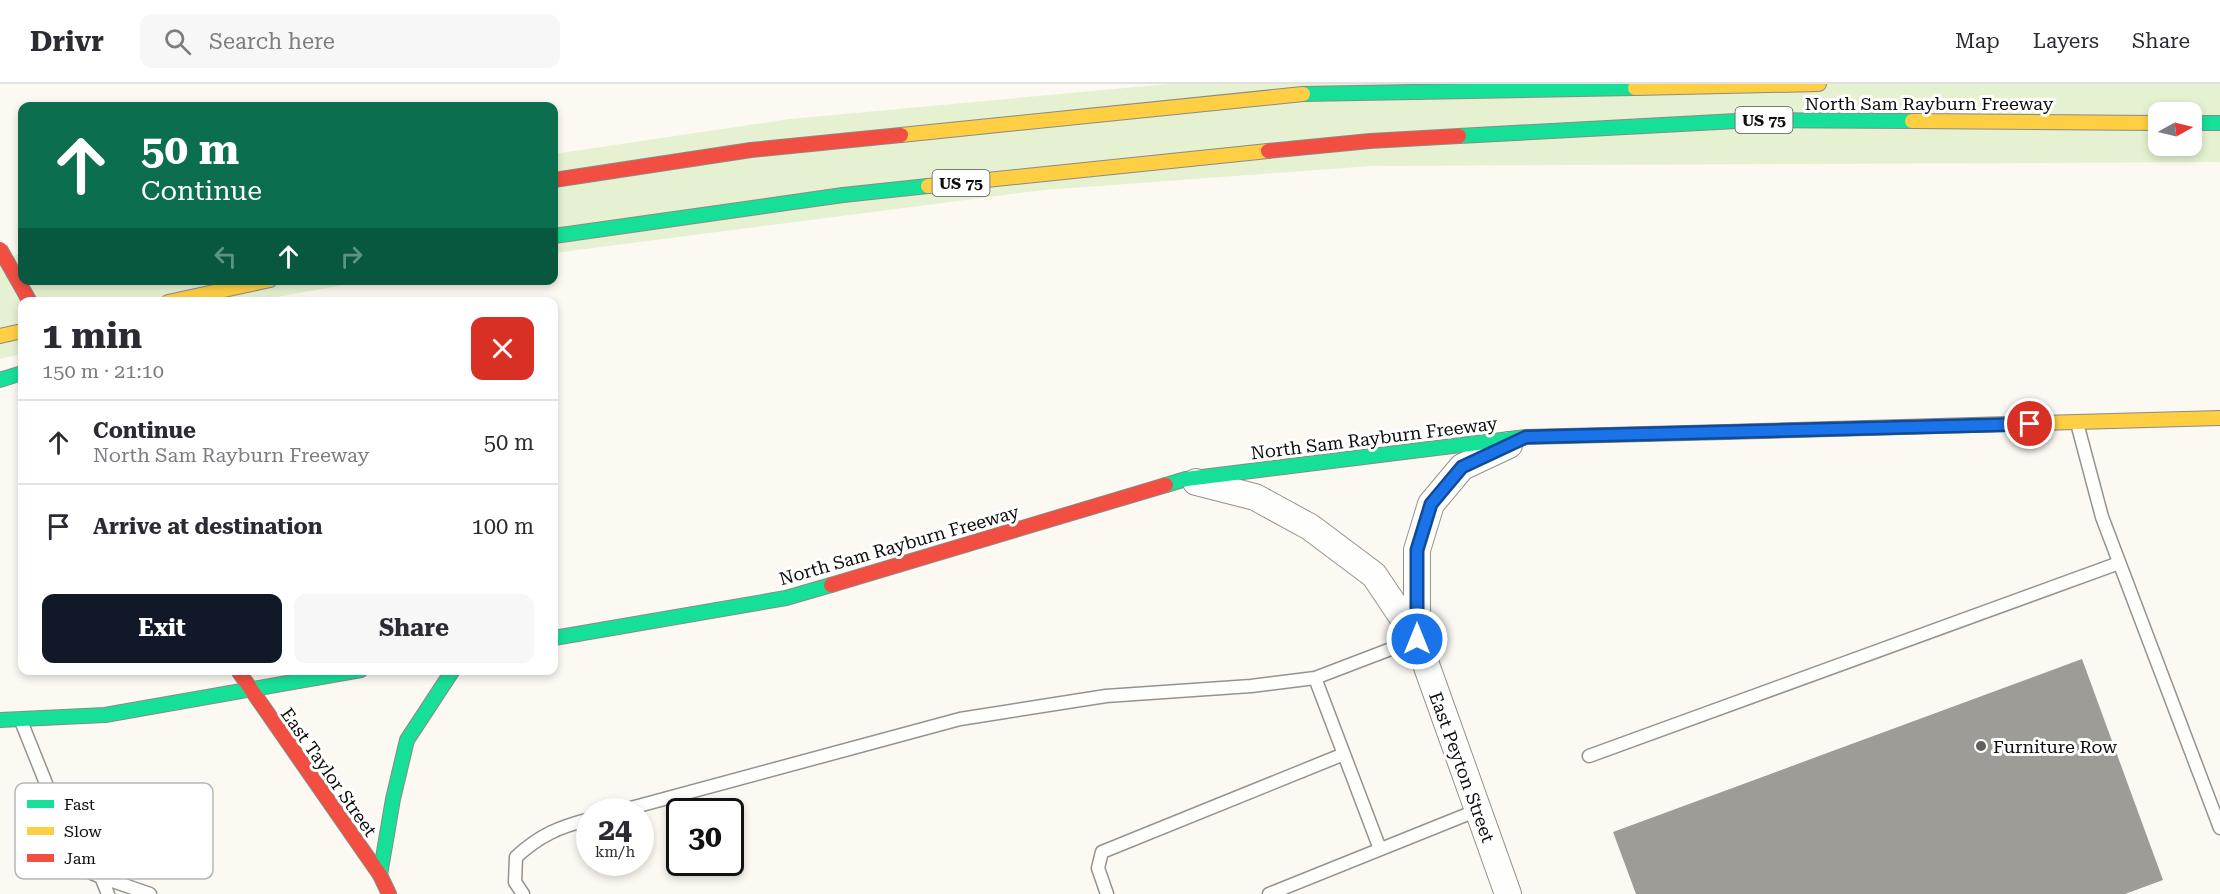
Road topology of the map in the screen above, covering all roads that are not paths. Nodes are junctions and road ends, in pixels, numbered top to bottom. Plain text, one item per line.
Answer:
1 (1819, 84) edge
2 (2148, 123) edge
3 (2202, 123) edge
4 (2220, 123) edge
5 (558, 179) edge
6 (558, 235) edge
7 (0, 249) edge
8 (18, 269) edge
9 (0, 273) edge
10 (18, 281) edge
11 (247, 285) edge
12 (283, 285) edge
13 (191, 297) edge
14 (248, 297) edge
15 (18, 332) edge
16 (0, 336) edge
17 (18, 374) edge
18 (0, 380) edge
19 (2220, 418) edge
20 (2077, 422) junction
21 (1526, 437) junction
22 (1186, 480) junction
23 (2119, 563) junction
24 (558, 637) edge
25 (1417, 639) junction
26 (241, 675) edge
27 (332, 675) edge
28 (450, 675) edge
29 (1315, 678) junction
30 (249, 689) junction
31 (0, 720) edge
32 (20, 720) junction
33 (1344, 754) junction
34 (1590, 756) dead end
35 (46, 783) edge
36 (654, 802) edge
37 (1478, 810) junction
38 (576, 823) edge
39 (2220, 828) edge
40 (1380, 849) junction
41 (380, 875) junction
42 (102, 879) edge
43 (107, 879) edge
44 (108, 894) edge
45 (150, 894) edge
46 (389, 894) edge
47 (523, 894) edge
48 (1107, 894) edge
49 (1269, 894) edge
50 (1508, 894) edge

1 - 5 main road, North Sam Rayburn Freeway / US 75
2 - 6 main road, North Sam Rayburn Freeway / US 75
3 - 4 main road
7 - 10 main road, bridge
8 - 9 main road
11 - 13 main road
12 - 14 main road
15 - 16 main road
17 - 18 main road
19 - 20 main road, North Sam Rayburn Freeway
20 - 21 main road, North Sam Rayburn Freeway
20 - 23 lane
21 - 22 main road, North Sam Rayburn Freeway
21 - 25 street, East Peyton Street
22 - 24 main road, North Sam Rayburn Freeway
22 - 25 street, East Peyton Street
23 - 34 lane
23 - 39 lane
25 - 29 lane
25 - 37 street, East Peyton Street
26 - 30 main road, East Taylor Street
27 - 30 main road
28 - 41 main road
29 - 33 lane
29 - 36 lane
30 - 32 main road
30 - 41 main road, East Taylor Street
31 - 32 main road
32 - 35 lane
33 - 40 lane
33 - 48 lane
37 - 40 lane
37 - 50 street, East Peyton Street
38 - 47 lane
40 - 49 lane
41 - 46 main road, East Taylor Street
42 - 44 lane
43 - 45 lane

